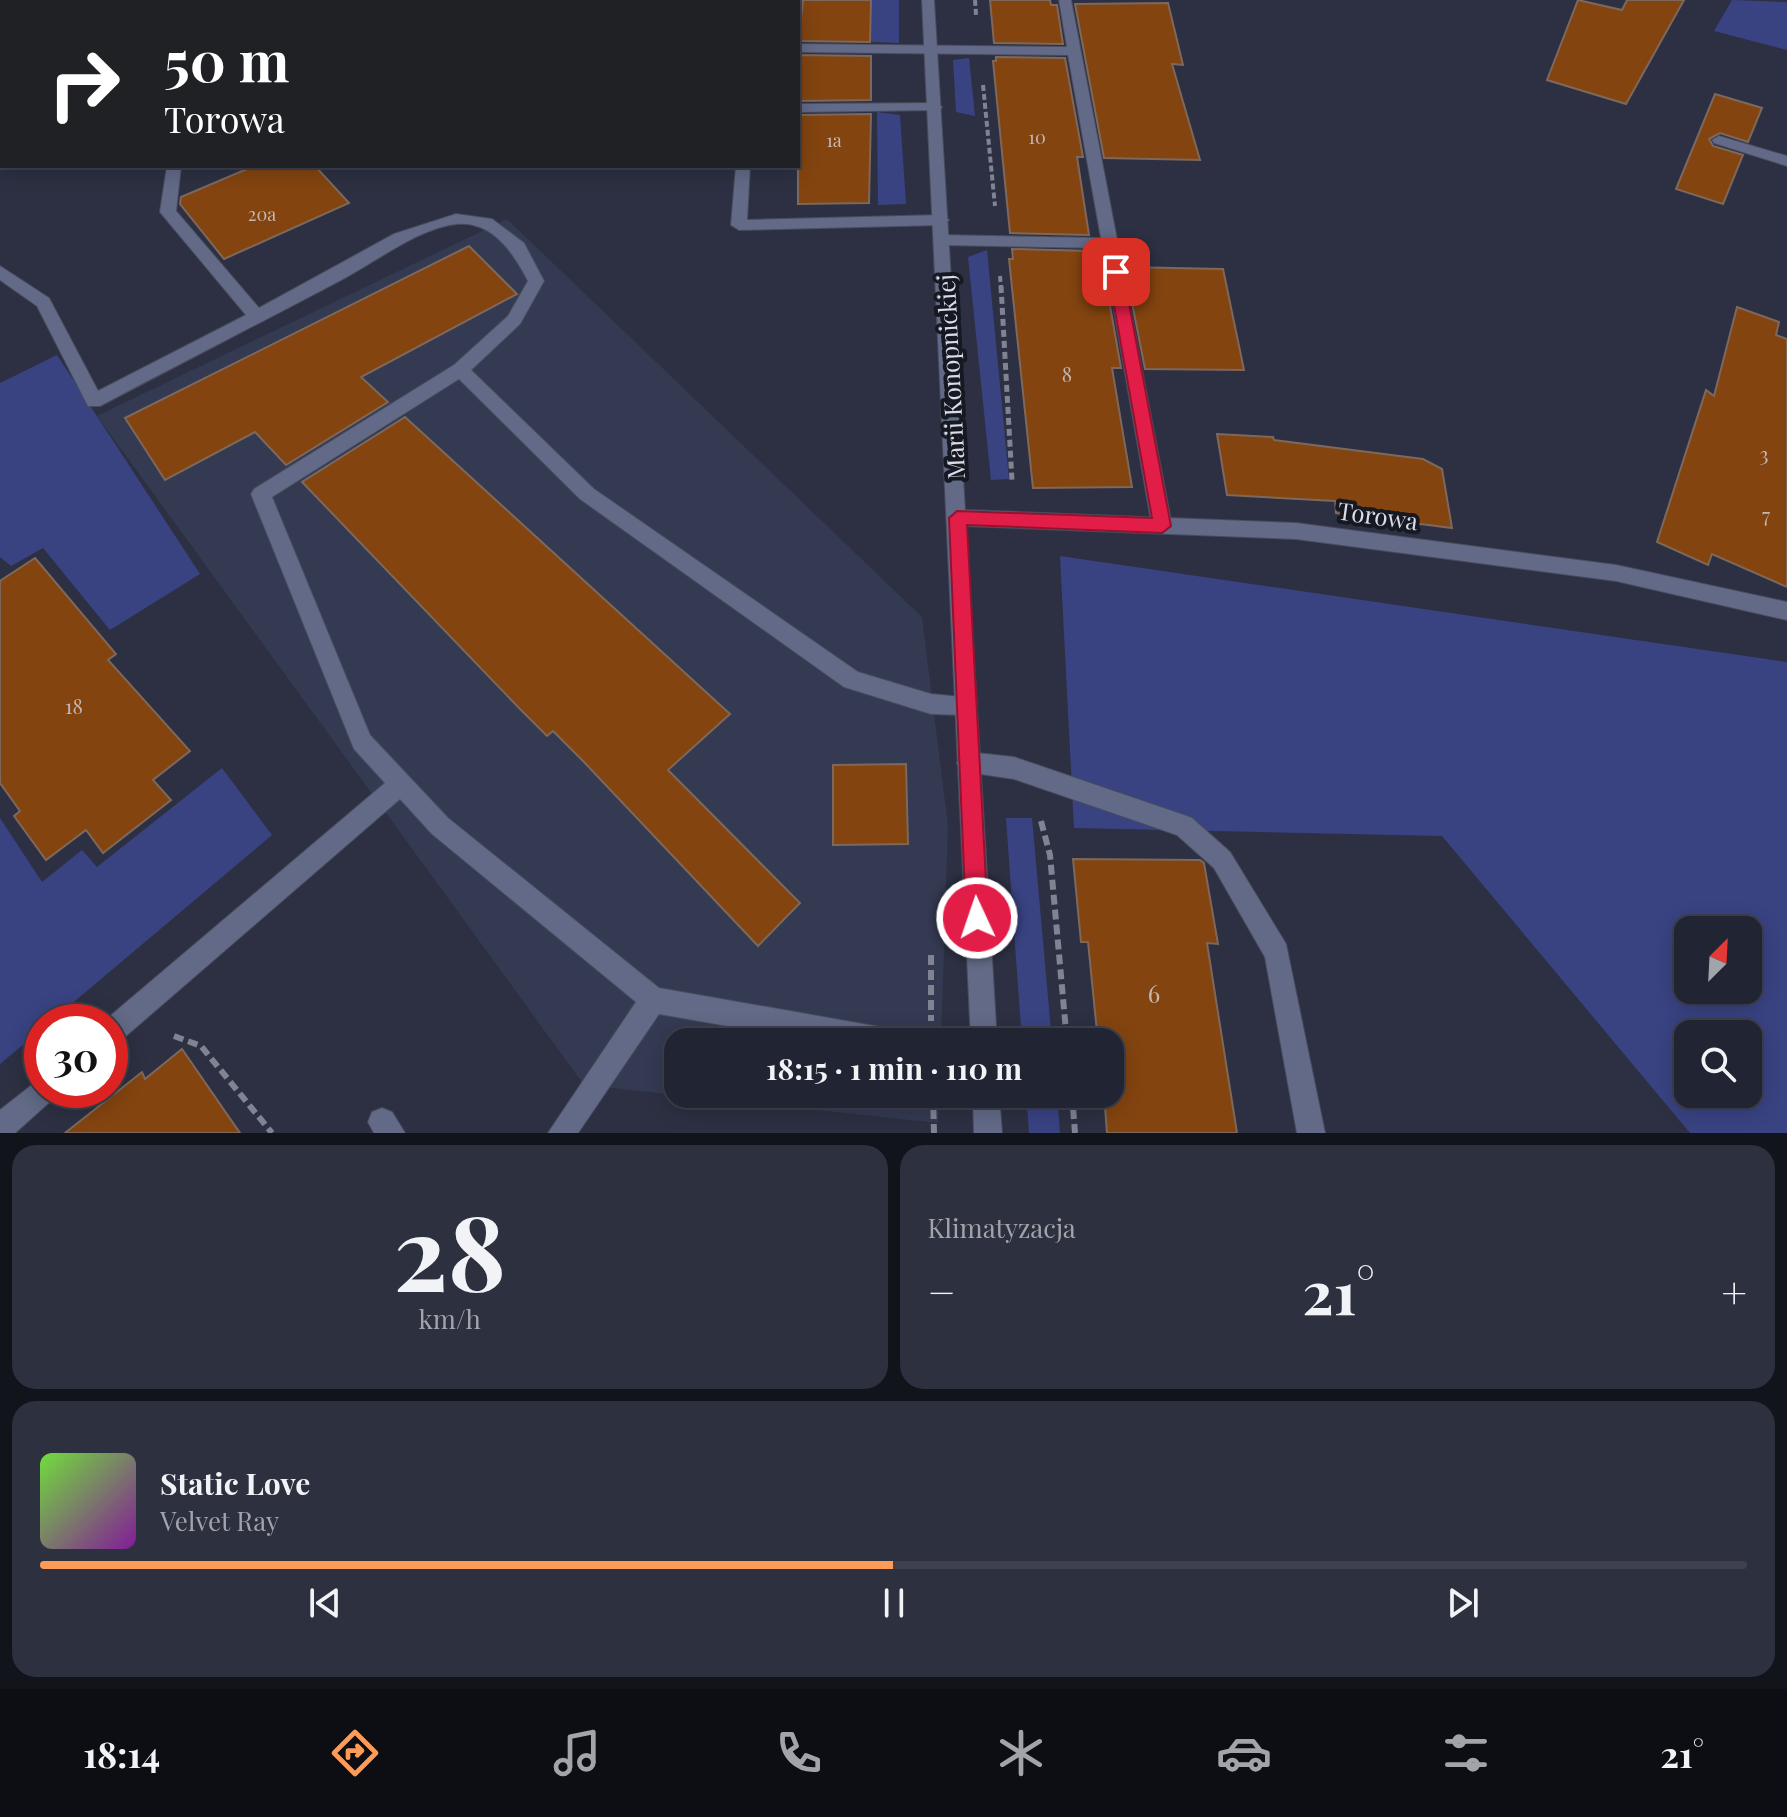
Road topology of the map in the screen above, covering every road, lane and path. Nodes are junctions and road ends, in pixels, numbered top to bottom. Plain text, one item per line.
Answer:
1 (928, 0) edge
2 (1065, 0) edge
3 (932, 50) junction
4 (1074, 51) junction
5 (800, 52) edge
6 (935, 107) junction
7 (800, 108) edge
8 (1719, 140) dead end
9 (1787, 161) edge
10 (174, 168) edge
11 (743, 168) edge
12 (941, 220) junction
13 (942, 240) junction
14 (1110, 243) junction
15 (0, 272) edge
16 (257, 317) junction
17 (460, 370) junction
18 (957, 518) junction
19 (1162, 526) junction
20 (1787, 611) edge
21 (964, 705) junction
22 (968, 763) junction
23 (400, 784) junction
24 (653, 1000) junction
25 (128, 1018) edge
26 (812, 1028) edge
27 (983, 1028) edge
28 (160, 1031) dead end
29 (24, 1107) edge
30 (933, 1108) edge
31 (987, 1108) edge
32 (1073, 1108) edge
33 (0, 1128) edge
34 (272, 1133) edge
35 (562, 1133) edge
36 (934, 1133) edge
37 (988, 1133) edge
38 (1075, 1133) edge
39 (1311, 1133) edge

1 - 3 street, Marii Konopnickiej
2 - 4 street
3 - 4 street
3 - 5 street
3 - 6 street, Marii Konopnickiej
4 - 14 street
6 - 7 street
6 - 12 street, Marii Konopnickiej
8 - 9 street
10 - 16 street
11 - 12 street
12 - 13 street, Marii Konopnickiej
13 - 14 street
13 - 18 street, Marii Konopnickiej
14 - 19 street
15 - 16 street
16 - 17 street
17 - 21 street
17 - 23 street
18 - 19 street, Torowa
18 - 21 street, Marii Konopnickiej
19 - 20 street, Torowa
21 - 22 street, Marii Konopnickiej
22 - 27 street, Marii Konopnickiej
22 - 39 street
23 - 24 street
23 - 25 street
24 - 26 street
24 - 35 street
28 - 34 path
29 - 33 street
30 - 36 path
31 - 37 street
32 - 38 path

